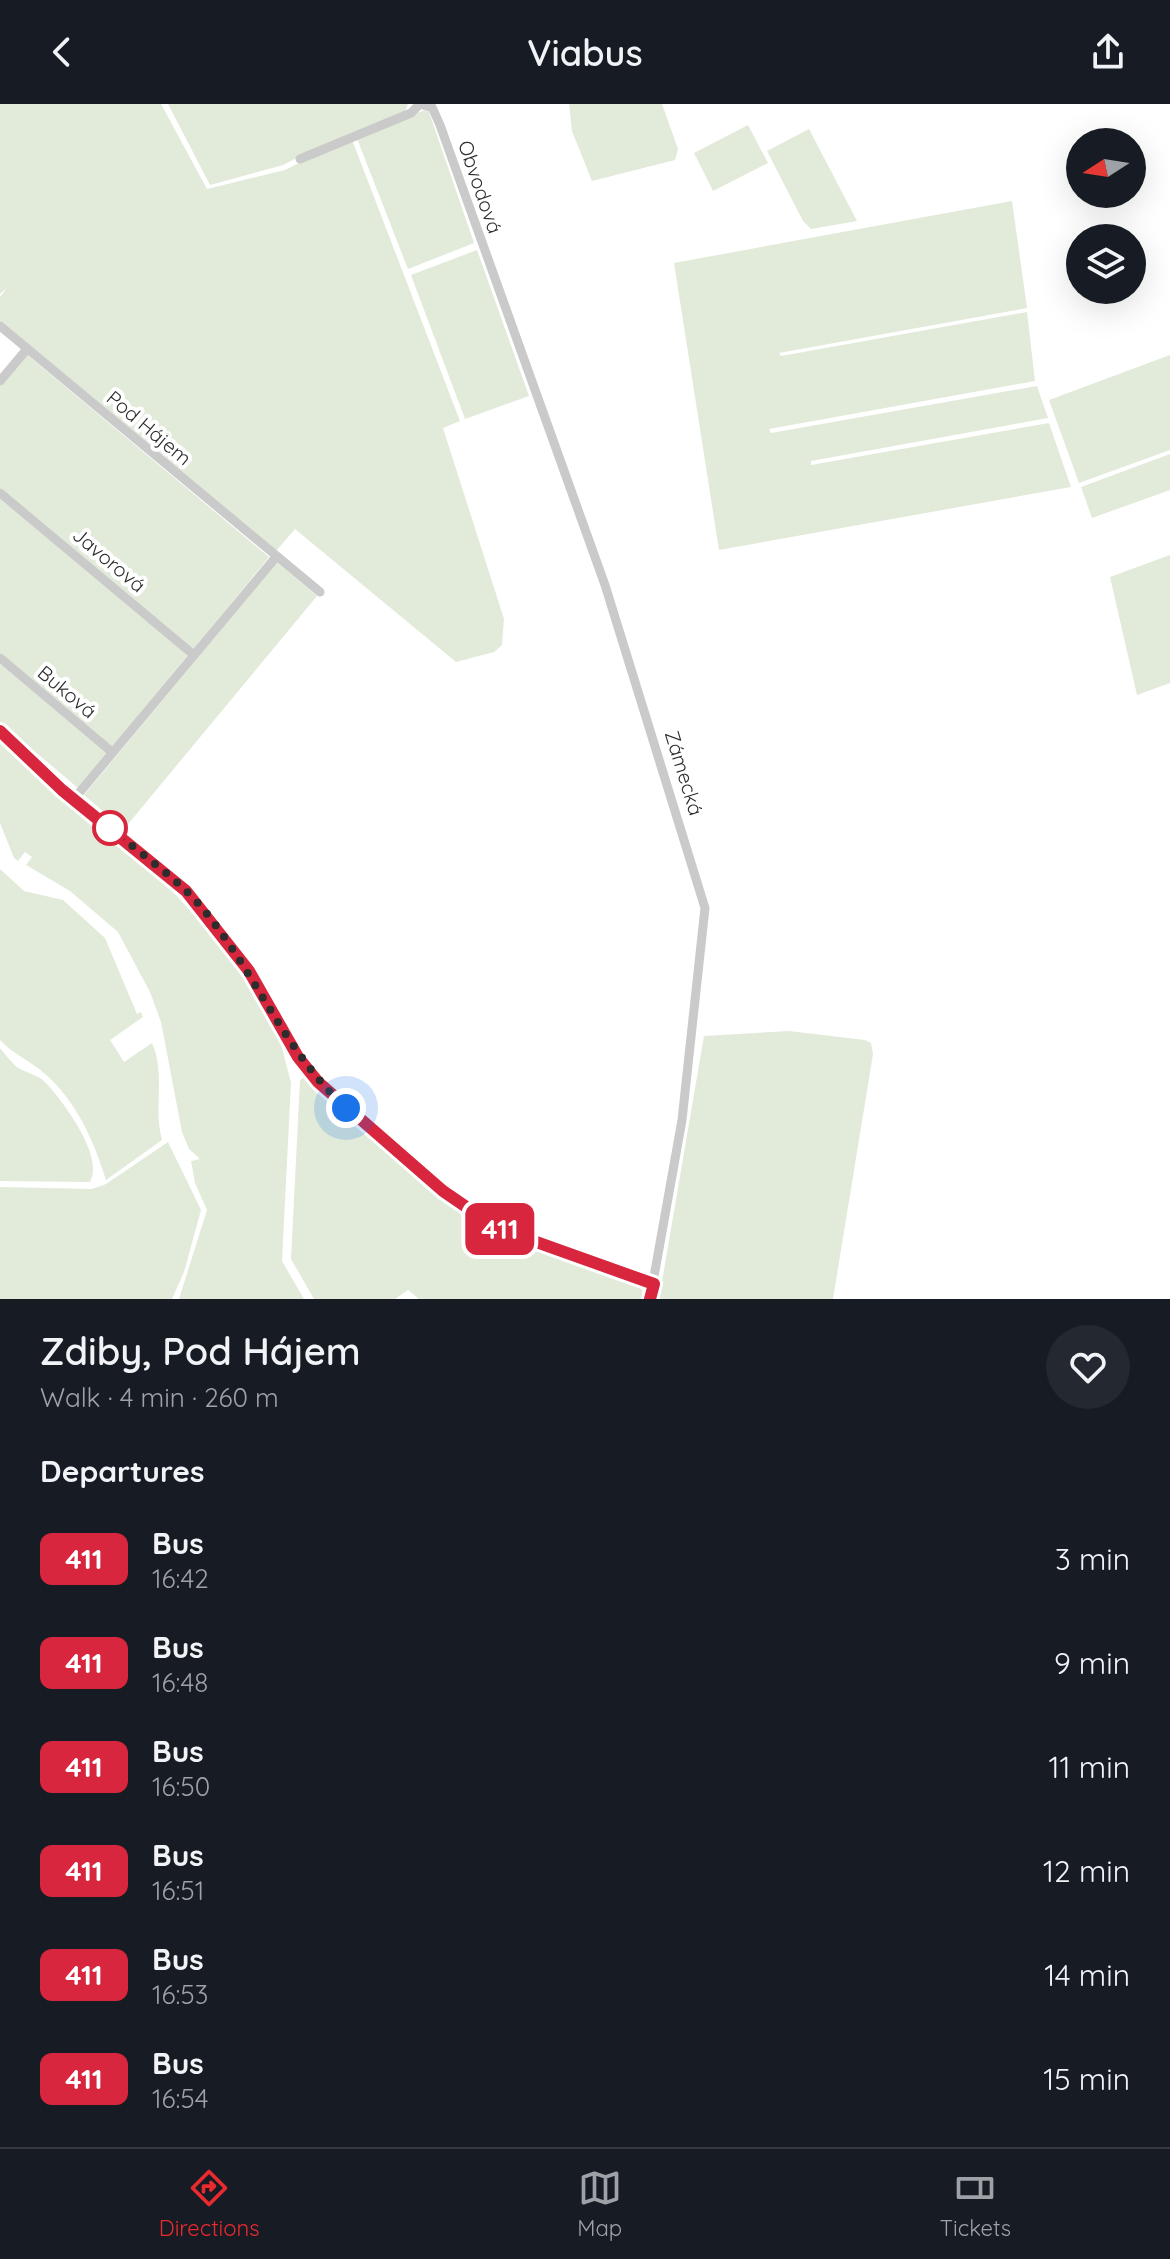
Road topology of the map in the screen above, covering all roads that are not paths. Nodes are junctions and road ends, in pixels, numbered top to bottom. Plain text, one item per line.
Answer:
1 (420, 104) edge
2 (300, 159) dead end
3 (500, 291) joint
4 (0, 326) edge
5 (27, 349) junction
6 (0, 381) edge
7 (0, 493) edge
8 (276, 557) junction
9 (320, 592) dead end
10 (194, 655) junction
11 (0, 658) edge
12 (0, 731) edge
13 (112, 752) junction
14 (74, 799) junction
15 (654, 1284) junction
16 (650, 1299) edge

1 - 2 street
1 - 3 street, Obvodová
3 - 15 street, Zámecká
4 - 5 street, Pod Hájem
5 - 6 street
5 - 8 street, Pod Hájem
7 - 10 street, Javorová
8 - 9 street, Pod Hájem
8 - 10 street
10 - 13 street
11 - 13 street, Buková
12 - 14 street
13 - 14 street
14 - 15 street
15 - 16 street, Zámecká

